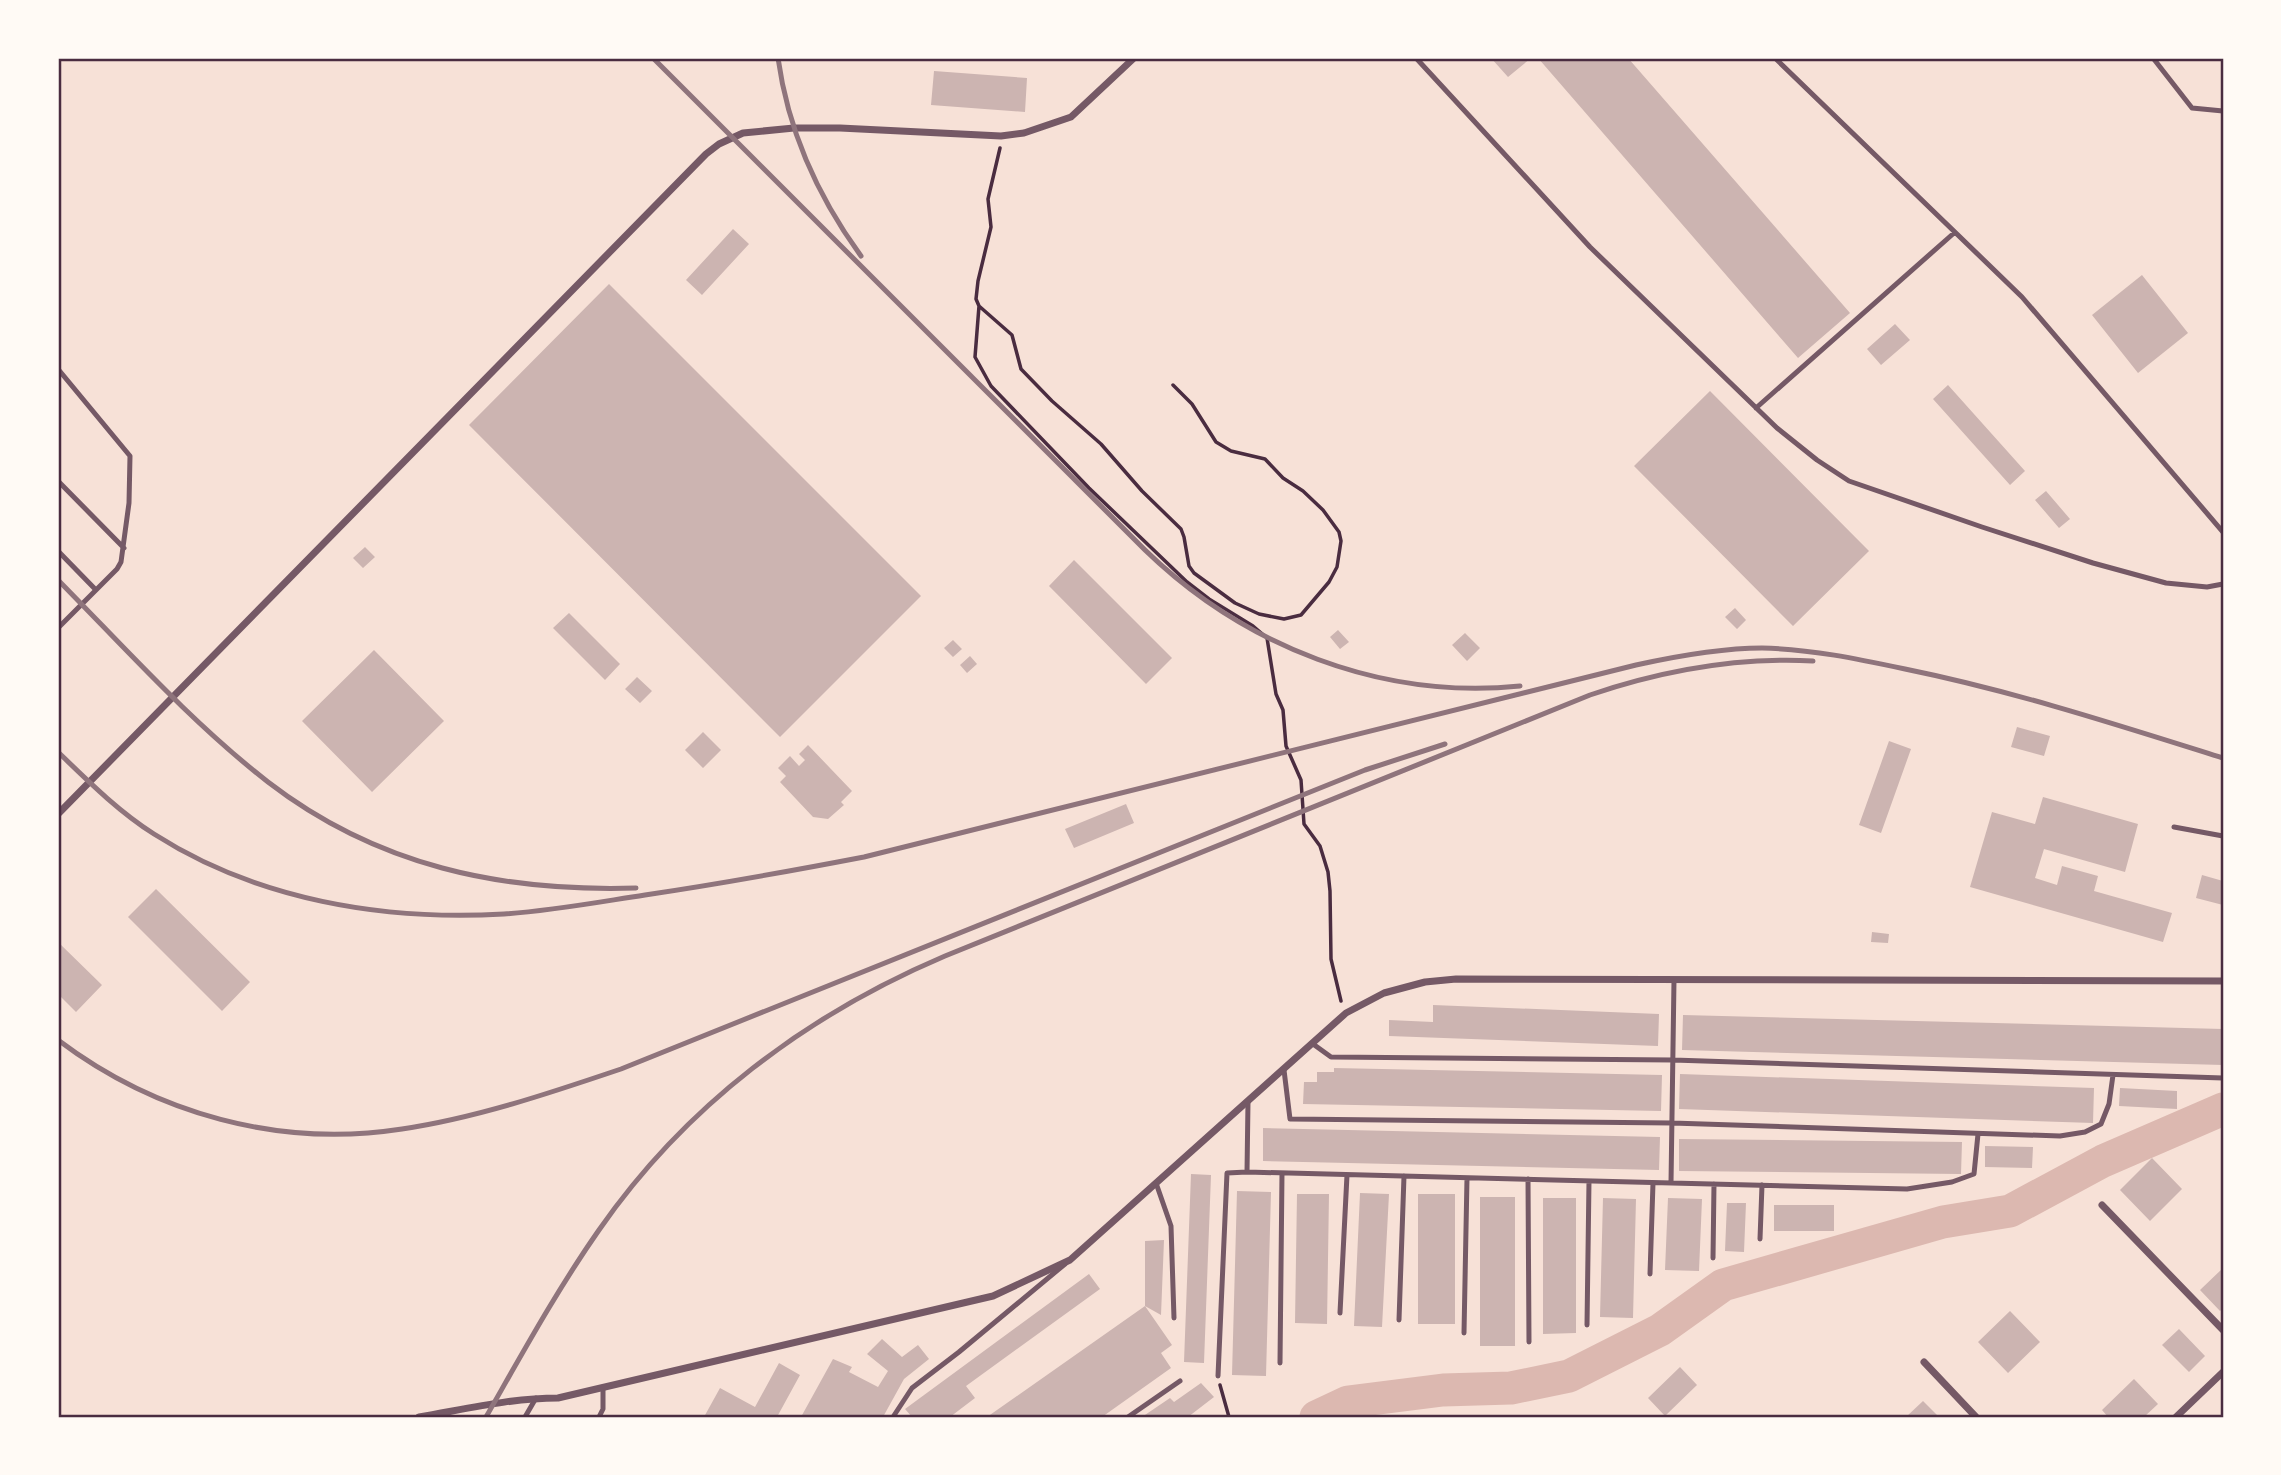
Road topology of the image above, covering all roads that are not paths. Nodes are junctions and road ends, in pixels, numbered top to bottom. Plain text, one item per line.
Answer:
1 (1134, 58) edge
2 (1416, 58) edge
3 (1775, 58) edge
4 (2153, 58) edge
5 (2223, 111) edge
6 (1954, 233) junction
7 (58, 369) edge
8 (1756, 408) junction
9 (58, 481) edge
10 (2223, 532) edge
11 (124, 548) junction
12 (58, 551) edge
13 (2223, 583) edge
14 (96, 590) junction
15 (58, 628) edge
16 (58, 814) edge
17 (2174, 827) dead end
18 (2223, 836) edge
19 (1674, 980) junction
20 (2223, 981) edge
21 (1313, 1044) junction
22 (1673, 1060) junction
23 (1283, 1070) junction
24 (2113, 1075) junction
25 (2223, 1078) edge
26 (1248, 1102) junction
27 (1672, 1123) junction
28 (1978, 1134) junction
29 (1247, 1172) junction
30 (1282, 1173) junction
31 (1347, 1175) junction
32 (1404, 1176) junction
33 (1467, 1178) junction
34 (1528, 1179) junction
35 (1589, 1181) junction
36 (1156, 1183) junction
37 (1653, 1183) junction
38 (1671, 1183) junction
39 (1714, 1184) junction
40 (1762, 1185) junction
41 (2102, 1205) dead end
42 (1760, 1239) dead end
43 (1713, 1258) dead end
44 (1070, 1260) junction
45 (1650, 1274) dead end
46 (1340, 1313) dead end
47 (1174, 1318) dead end
48 (1399, 1320) dead end
49 (1587, 1325) dead end
50 (2223, 1330) edge
51 (1464, 1333) dead end
52 (1530, 1342) dead end
53 (1924, 1362) dead end
54 (1280, 1363) dead end
55 (2223, 1372) edge
56 (1218, 1376) road end
57 (1180, 1381) dead end
58 (603, 1387) junction
59 (536, 1398) junction
60 (419, 1417) edge
61 (526, 1417) edge
62 (598, 1417) edge
63 (893, 1417) edge
64 (1128, 1417) edge
65 (1976, 1417) edge
66 (2176, 1417) edge

1 - 16 street
2 - 8 lane
3 - 6 lane
4 - 5 lane
6 - 8 lane
6 - 10 lane
7 - 11 lane
8 - 13 lane
9 - 11 lane
11 - 14 lane
12 - 14 lane
14 - 15 lane
17 - 18 lane
19 - 20 street
19 - 21 street
19 - 22 lane
21 - 22 lane
21 - 23 street
22 - 24 lane
22 - 27 lane
23 - 26 street
23 - 27 lane
24 - 25 lane
24 - 28 lane
26 - 29 lane
26 - 36 street
27 - 28 lane
27 - 38 lane
28 - 40 lane
29 - 30 lane
29 - 56 lane
30 - 31 lane
30 - 54 lane
31 - 32 lane
31 - 46 lane
32 - 33 lane
32 - 48 lane
33 - 34 lane
33 - 51 lane
34 - 35 lane
34 - 52 lane
35 - 37 lane
35 - 49 lane
36 - 44 street
36 - 47 lane
37 - 38 lane
37 - 45 lane
38 - 39 lane
39 - 40 lane
39 - 43 lane
40 - 42 lane
41 - 50 street
44 - 58 street
44 - 63 lane
53 - 65 street
55 - 66 street
57 - 64 lane
58 - 59 street
58 - 62 lane
59 - 60 street
59 - 61 lane

